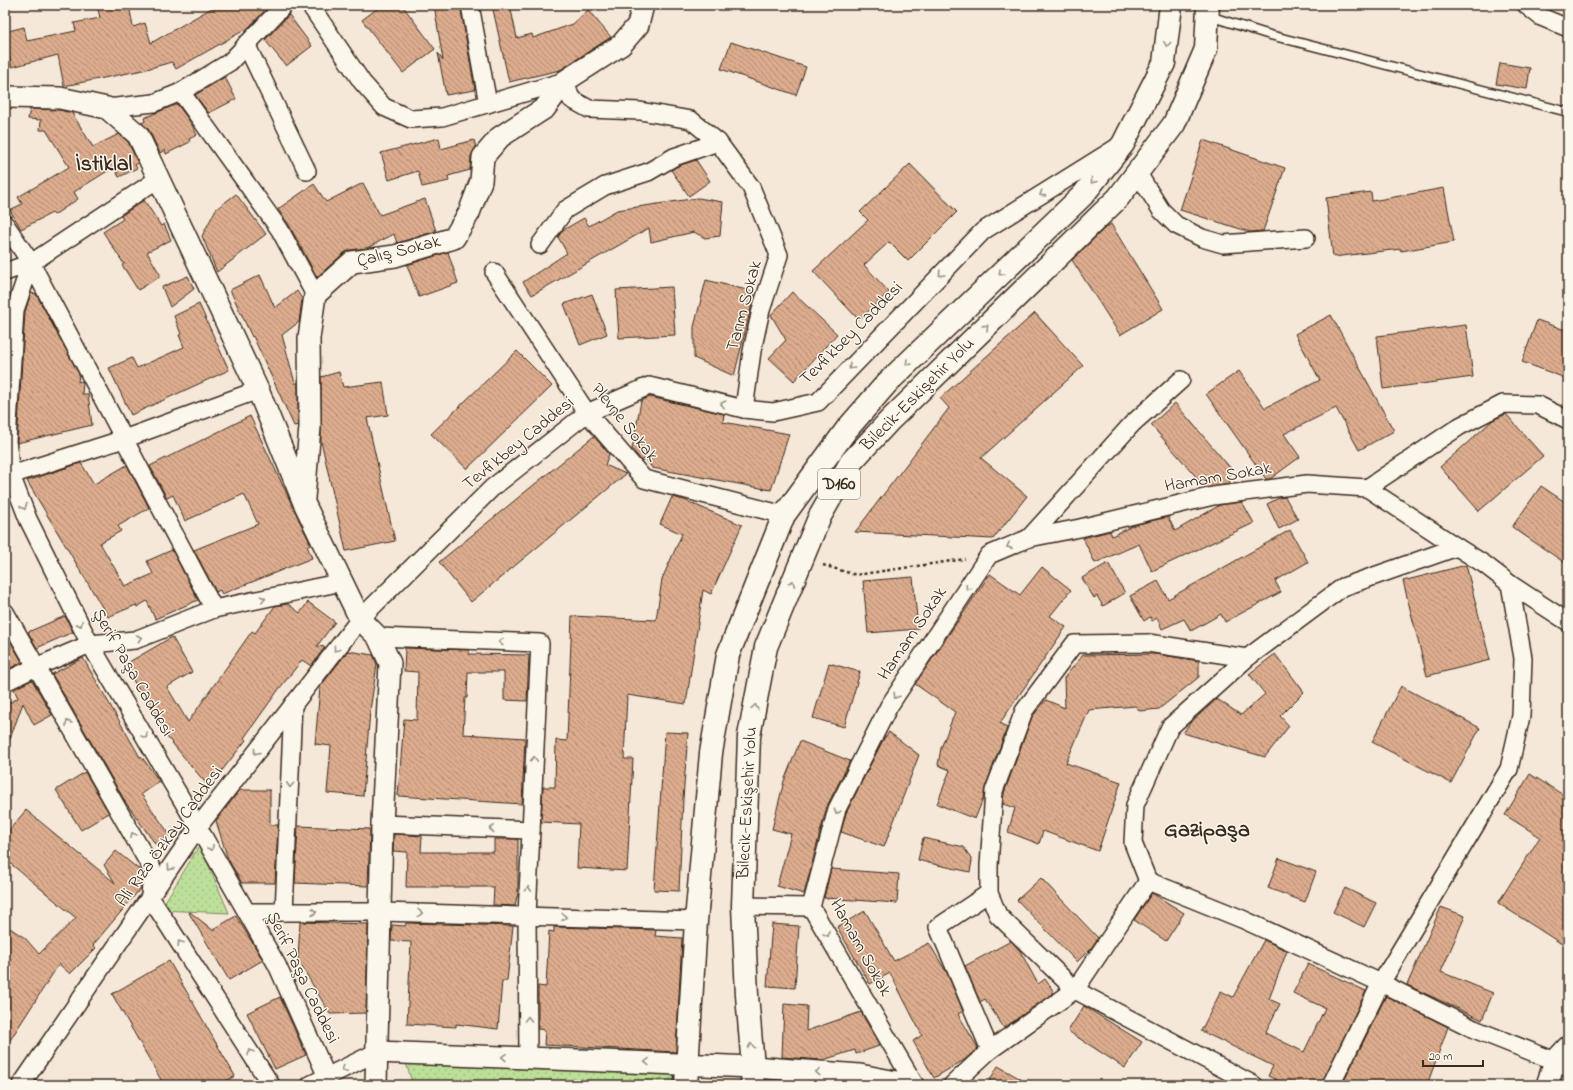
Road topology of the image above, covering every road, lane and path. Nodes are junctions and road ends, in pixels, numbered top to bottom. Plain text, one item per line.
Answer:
1 (284, 5) edge
2 (310, 5) edge
3 (470, 5) edge
4 (1171, 5) edge
5 (1526, 5) edge
6 (638, 7) edge
7 (1206, 9) edge
8 (1568, 28) edge
9 (246, 44) junction
10 (565, 81) junction
11 (181, 92) junction
12 (5, 96) edge
13 (488, 104) junction
14 (107, 108) junction
15 (1568, 112) edge
16 (718, 142) junction
17 (1123, 144) junction
18 (307, 171) dead end
19 (1137, 172) junction
20 (158, 179) junction
21 (5, 224) edge
22 (1306, 238) dead end
23 (540, 246) dead end
24 (31, 263) junction
25 (5, 272) edge
26 (494, 272) dead end
27 (315, 295) junction
28 (1181, 380) dead end
29 (258, 390) junction
30 (744, 409) junction
31 (587, 413) junction
32 (1568, 420) edge
33 (124, 439) junction
34 (11, 475) junction
35 (1367, 488) junction
36 (304, 503) junction
37 (784, 515) junction
38 (1029, 538) junction
39 (1457, 547) junction
40 (989, 555) junction
41 (802, 560) junction
42 (342, 582) junction
43 (1510, 584) junction
44 (214, 609) junction
45 (5, 612) edge
46 (360, 619) junction
47 (1568, 622) edge
48 (378, 637) junction
49 (90, 644) junction
50 (1247, 658) junction
51 (36, 667) junction
52 (5, 682) edge
53 (294, 704) junction
54 (382, 824) junction
55 (198, 827) junction
56 (531, 830) junction
57 (1148, 881) junction
58 (989, 893) junction
59 (150, 897) junction
60 (743, 906) junction
61 (811, 907) junction
62 (247, 912) junction
63 (284, 912) junction
64 (381, 912) junction
65 (527, 915) junction
66 (696, 921) junction
67 (1381, 983) junction
68 (1075, 990) junction
69 (990, 1050) junction
70 (377, 1052) junction
71 (528, 1058) junction
72 (1564, 1059) edge
73 (686, 1074) edge
74 (752, 1076) edge
75 (327, 1077) junction
76 (21, 1085) edge
77 (271, 1085) edge
78 (310, 1085) edge
79 (376, 1085) edge
80 (914, 1085) edge
81 (952, 1085) edge
82 (1254, 1085) edge
83 (1331, 1085) edge
84 (1547, 1085) edge

1 - 9 street
2 - 13 street
3 - 13 street
4 -> 17 main road, Bilecik-Eskişehir Yolu / D160
5 - 8 street
6 - 10 street
7 - 15 lane
7 - 19 main road, Bilecik-Eskişehir Yolu / D160
9 - 11 street
9 - 18 street
10 - 13 street
10 - 16 street, Tarım Sokak
10 - 27 street, Çalış Sokak
11 - 14 street
11 - 27 street
12 - 14 street
14 - 20 street
16 - 23 street
16 - 30 street, Tarım Sokak
17 -> 30 street, Tevfikbey Caddesi
17 -> 37 main road, Bilecik-Eskişehir Yolu / D160
19 - 22 street
41 -> 19 main road, Bilecik-Eskişehir Yolu / D160
20 - 24 street
20 - 29 street
21 - 24 street
24 - 25 street
24 - 33 street
24 - 34 street, Şerif Paşa Caddesi
26 - 31 street, Plevne Sokak
27 - 36 street
28 - 38 street
29 - 33 street
29 - 36 street
30 -> 31 street, Tevfikbey Caddesi
31 - 37 street, Plevne Sokak
31 - 46 street, Tevfikbey Caddesi
32 - 35 street
33 - 34 street
33 - 44 street
34 -> 49 street, Şerif Paşa Caddesi
35 - 38 street, Hamam Sokak
35 - 39 street
36 - 42 street
37 - 66 main road, Bilecik-Eskişehir Yolu / D160
38 -> 40 street, Hamam Sokak
39 - 43 street
39 - 50 street
40 - 41 path
40 -> 61 street, Hamam Sokak
60 -> 41 main road, Bilecik-Eskişehir Yolu / D160
44 -> 42 street
42 - 46 street
43 - 47 street
43 - 67 street
49 -> 44 street
45 - 51 street
46 - 48 street
46 -> 53 street, Ali Rıza Özkay Caddesi
48 - 54 street
56 -> 48 street
49 - 51 street
49 -> 55 street, Şerif Paşa Caddesi
50 - 57 street
50 - 58 street
51 - 52 street
59 -> 51 street
53 -> 55 street, Ali Rıza Özkay Caddesi
53 -> 63 street
56 -> 54 street
54 - 64 street
55 -> 59 street, Ali Rıza Özkay Caddesi
55 -> 62 street, Şerif Paşa Caddesi
65 -> 56 street
57 - 67 street
57 - 68 street
58 - 68 street
58 - 69 street
59 - 76 street, Ali Rıza Özkay Caddesi
77 -> 59 street
60 - 61 street
74 -> 60 main road, Bilecik-Eskişehir Yolu / D160
61 -> 80 street, Hamam Sokak
62 - 63 street
62 - 75 street, Şerif Paşa Caddesi
63 -> 64 street
64 -> 65 street
64 - 70 street
65 -> 66 street
71 -> 65 street
66 - 73 main road, Bilecik-Eskişehir Yolu / D160
67 - 72 street
67 - 83 street
68 - 69 street
68 - 82 street
69 - 81 street
71 -> 70 street
70 -> 75 street
70 - 79 street
73 -> 71 street
72 - 84 street
73 - 74 street
80 -> 74 street
75 - 78 street

